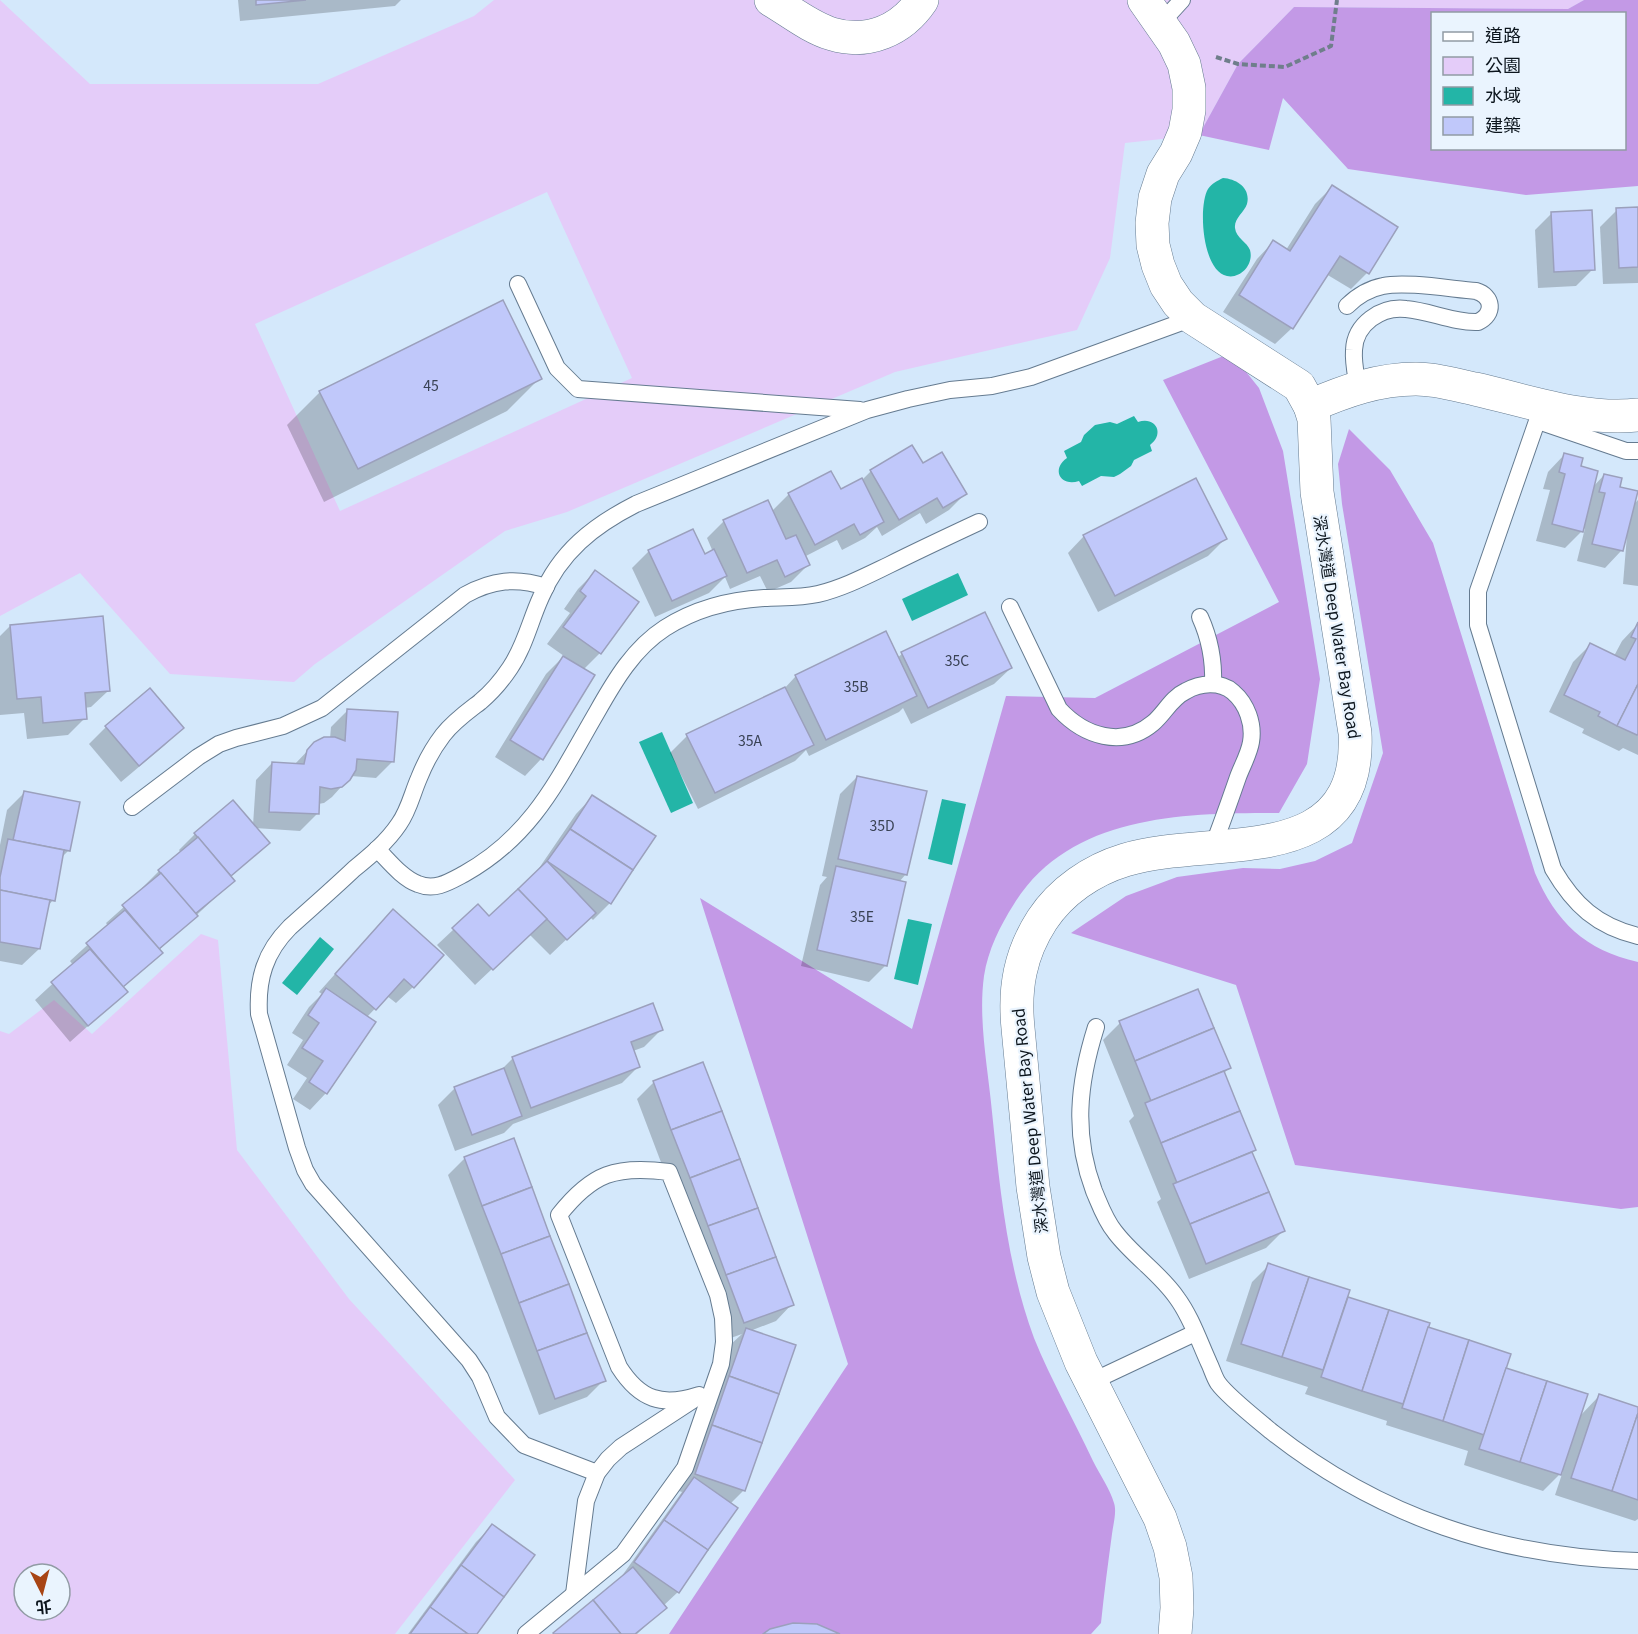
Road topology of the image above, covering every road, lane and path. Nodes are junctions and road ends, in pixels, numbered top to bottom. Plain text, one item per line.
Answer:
1 (771, 0) edge
2 (922, 0) edge
3 (1182, 0) edge
4 (1336, 0) edge
5 (1160, 22) edge
6 (518, 284) dead end
7 (1347, 306) dead end
8 (1193, 318) junction
9 (1358, 387) junction
10 (1310, 406) junction
11 (867, 410) junction
12 (1541, 413) junction
13 (1638, 415) edge
14 (1638, 451) edge
15 (979, 522) dead end
16 (546, 587) junction
17 (1010, 607) dead end
18 (1200, 617) dead end
19 (1213, 684) junction
20 (132, 807) dead end
21 (1213, 846) junction
22 (377, 849) junction
23 (1638, 936) edge
24 (1096, 1027) dead end
25 (1195, 1333) junction
26 (1091, 1382) junction
27 (706, 1390) junction
28 (597, 1473) junction
29 (1638, 1561) edge
30 (574, 1594) junction
31 (526, 1634) edge
32 (1175, 1634) edge

1 - 2 street
3 - 5 lane
4 - 5 path
5 - 8 street, 深水灣道 Deep Water Bay Road
6 - 11 lane
7 - 9 lane
8 - 10 street, 深水灣道 Deep Water Bay Road
8 - 11 lane
9 - 10 street
9 - 12 street
10 - 21 street, 深水灣道 Deep Water Bay Road
11 - 16 lane
12 - 13 street
12 - 14 lane
12 - 23 lane
15 - 22 lane
16 - 20 lane
16 - 22 lane
17 - 19 lane
18 - 19 lane
19 - 21 lane
21 - 26 street, 深水灣道 Deep Water Bay Road
22 - 28 lane
24 - 25 lane
25 - 26 lane
25 - 29 lane
26 - 32 street, 深水灣道 Deep Water Bay Road
27 - 27 lane
27 - 28 lane
27 - 30 lane
28 - 30 lane
30 - 31 lane

